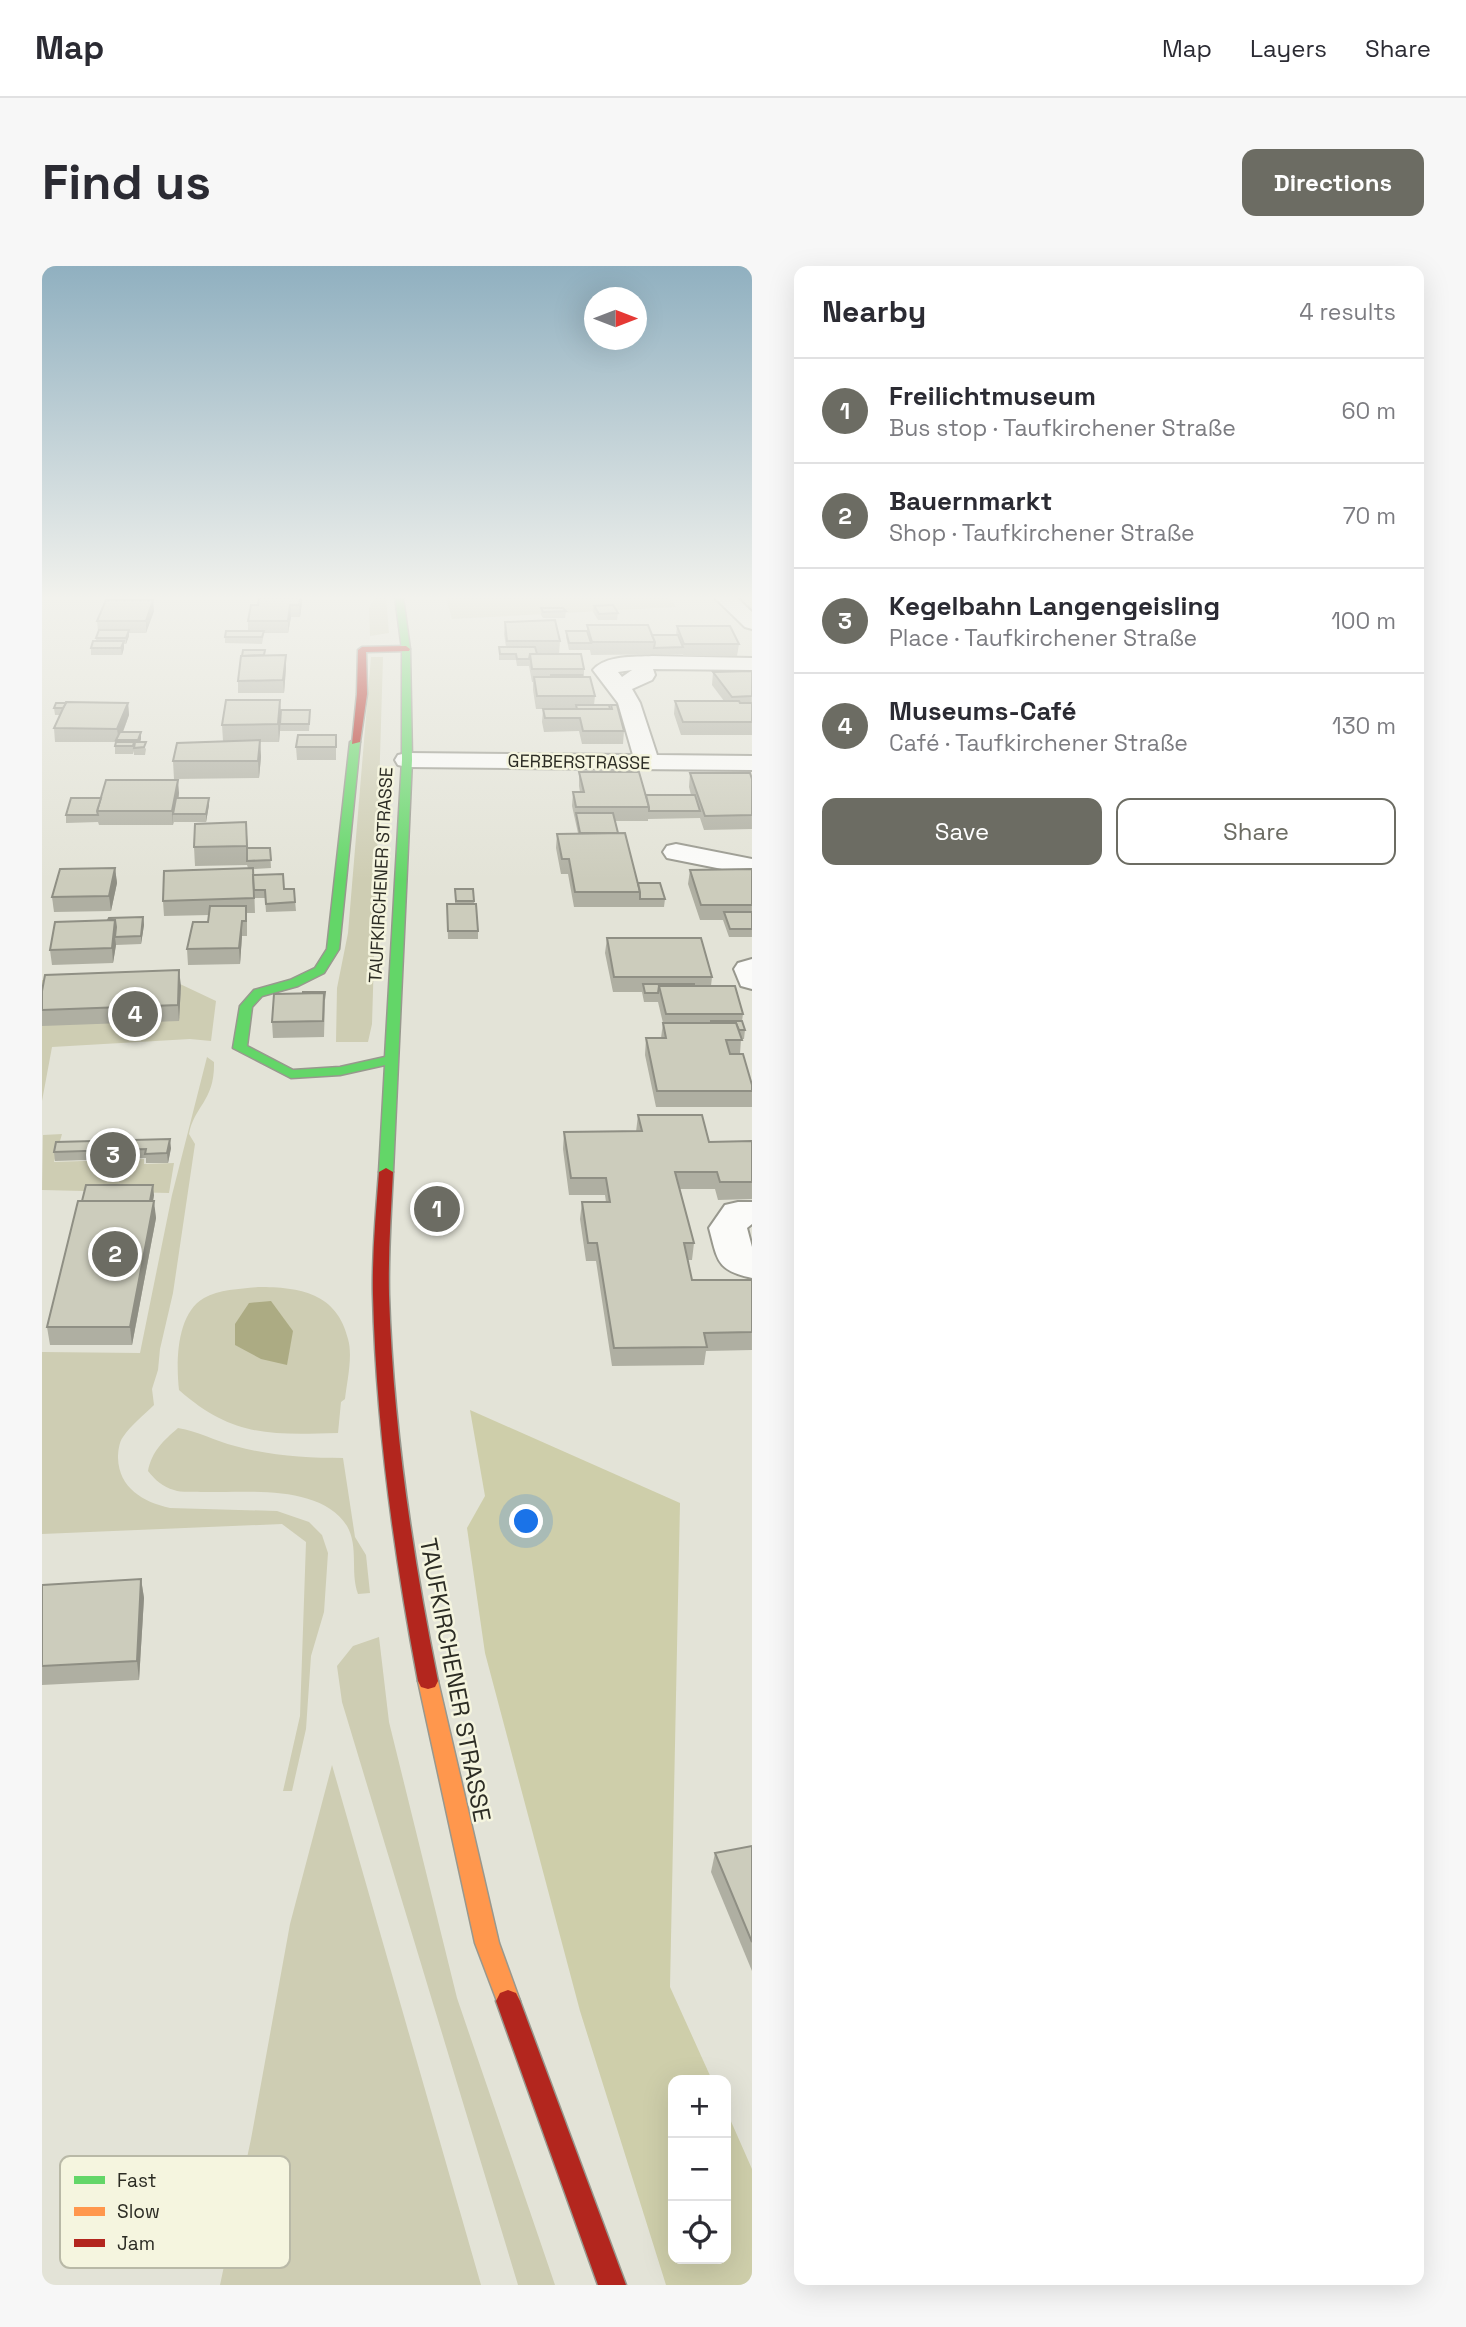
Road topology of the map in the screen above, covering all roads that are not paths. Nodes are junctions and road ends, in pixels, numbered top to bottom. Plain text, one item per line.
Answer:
1 (362, 691) edge
2 (406, 691) edge
3 (622, 691) edge
4 (407, 760) junction
5 (648, 763) junction
6 (752, 763) edge
7 (676, 852) dead end
8 (752, 867) edge
9 (752, 968) edge
10 (752, 980) edge
11 (390, 1060) junction
12 (752, 1213) edge
13 (752, 1268) edge
14 (612, 2285) edge

1 - 11 main road, TAUFKIRCHENER STRASSE
2 - 4 main road, TAUFKIRCHENER STRASSE
3 - 5 street
4 - 5 street, GERBERSTRASSE
4 - 11 main road, TAUFKIRCHENER STRASSE
5 - 6 street, GERBERSTRASSE
7 - 8 street
9 - 10 street
11 - 14 main road, TAUFKIRCHENER STRASSE
12 - 13 street

